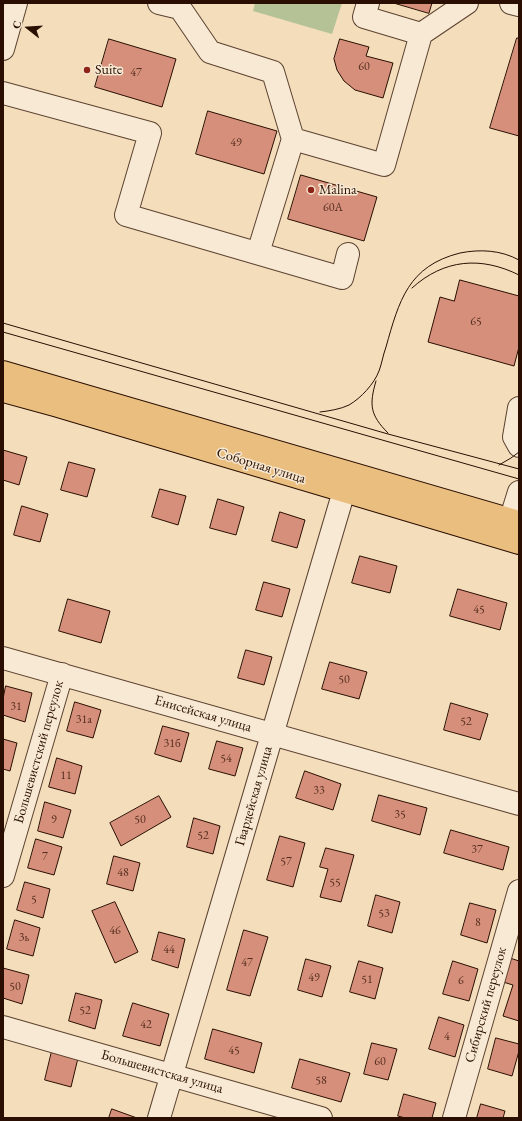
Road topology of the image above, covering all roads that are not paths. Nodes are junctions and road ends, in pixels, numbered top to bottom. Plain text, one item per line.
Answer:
1 (16, 3) edge
2 (159, 3) edge
3 (368, 3) edge
4 (467, 3) edge
5 (511, 3) edge
6 (519, 5) edge
7 (421, 34) junction
8 (3, 49) edge
9 (3, 93) edge
10 (293, 139) junction
11 (258, 253) junction
12 (348, 254) dead end
13 (3, 372) edge
14 (3, 391) edge
15 (519, 408) edge
16 (519, 446) edge
17 (347, 482) junction
18 (519, 492) edge
19 (513, 531) edge
20 (3, 658) edge
21 (62, 674) junction
22 (273, 733) junction
23 (519, 804) edge
24 (3, 876) edge
25 (519, 891) edge
26 (3, 1026) edge
27 (172, 1075) junction
28 (160, 1118) edge
29 (321, 1118) edge
30 (454, 1118) edge

1 - 8 street
2 - 10 street
3 - 7 street
4 - 7 street
5 - 6 street
7 - 10 street
9 - 11 street
10 - 11 street
11 - 12 street
13 - 17 main road, Соборная улица
14 - 17 main road, Соборная улица
15 - 16 street
17 - 19 main road, Соборная улица
17 - 22 street, Гвардейская улица
18 - 19 street
20 - 21 street, Енисейская улица
21 - 22 street, Енисейская улица
21 - 24 street, Большевистский переулок
22 - 23 street, Енисейская улица
22 - 27 street, Гвардейская улица
25 - 30 street, Сибирский переулок
26 - 27 street, Большевистская улица
27 - 28 street, Гвардейская улица
27 - 29 street, Большевистская улица

